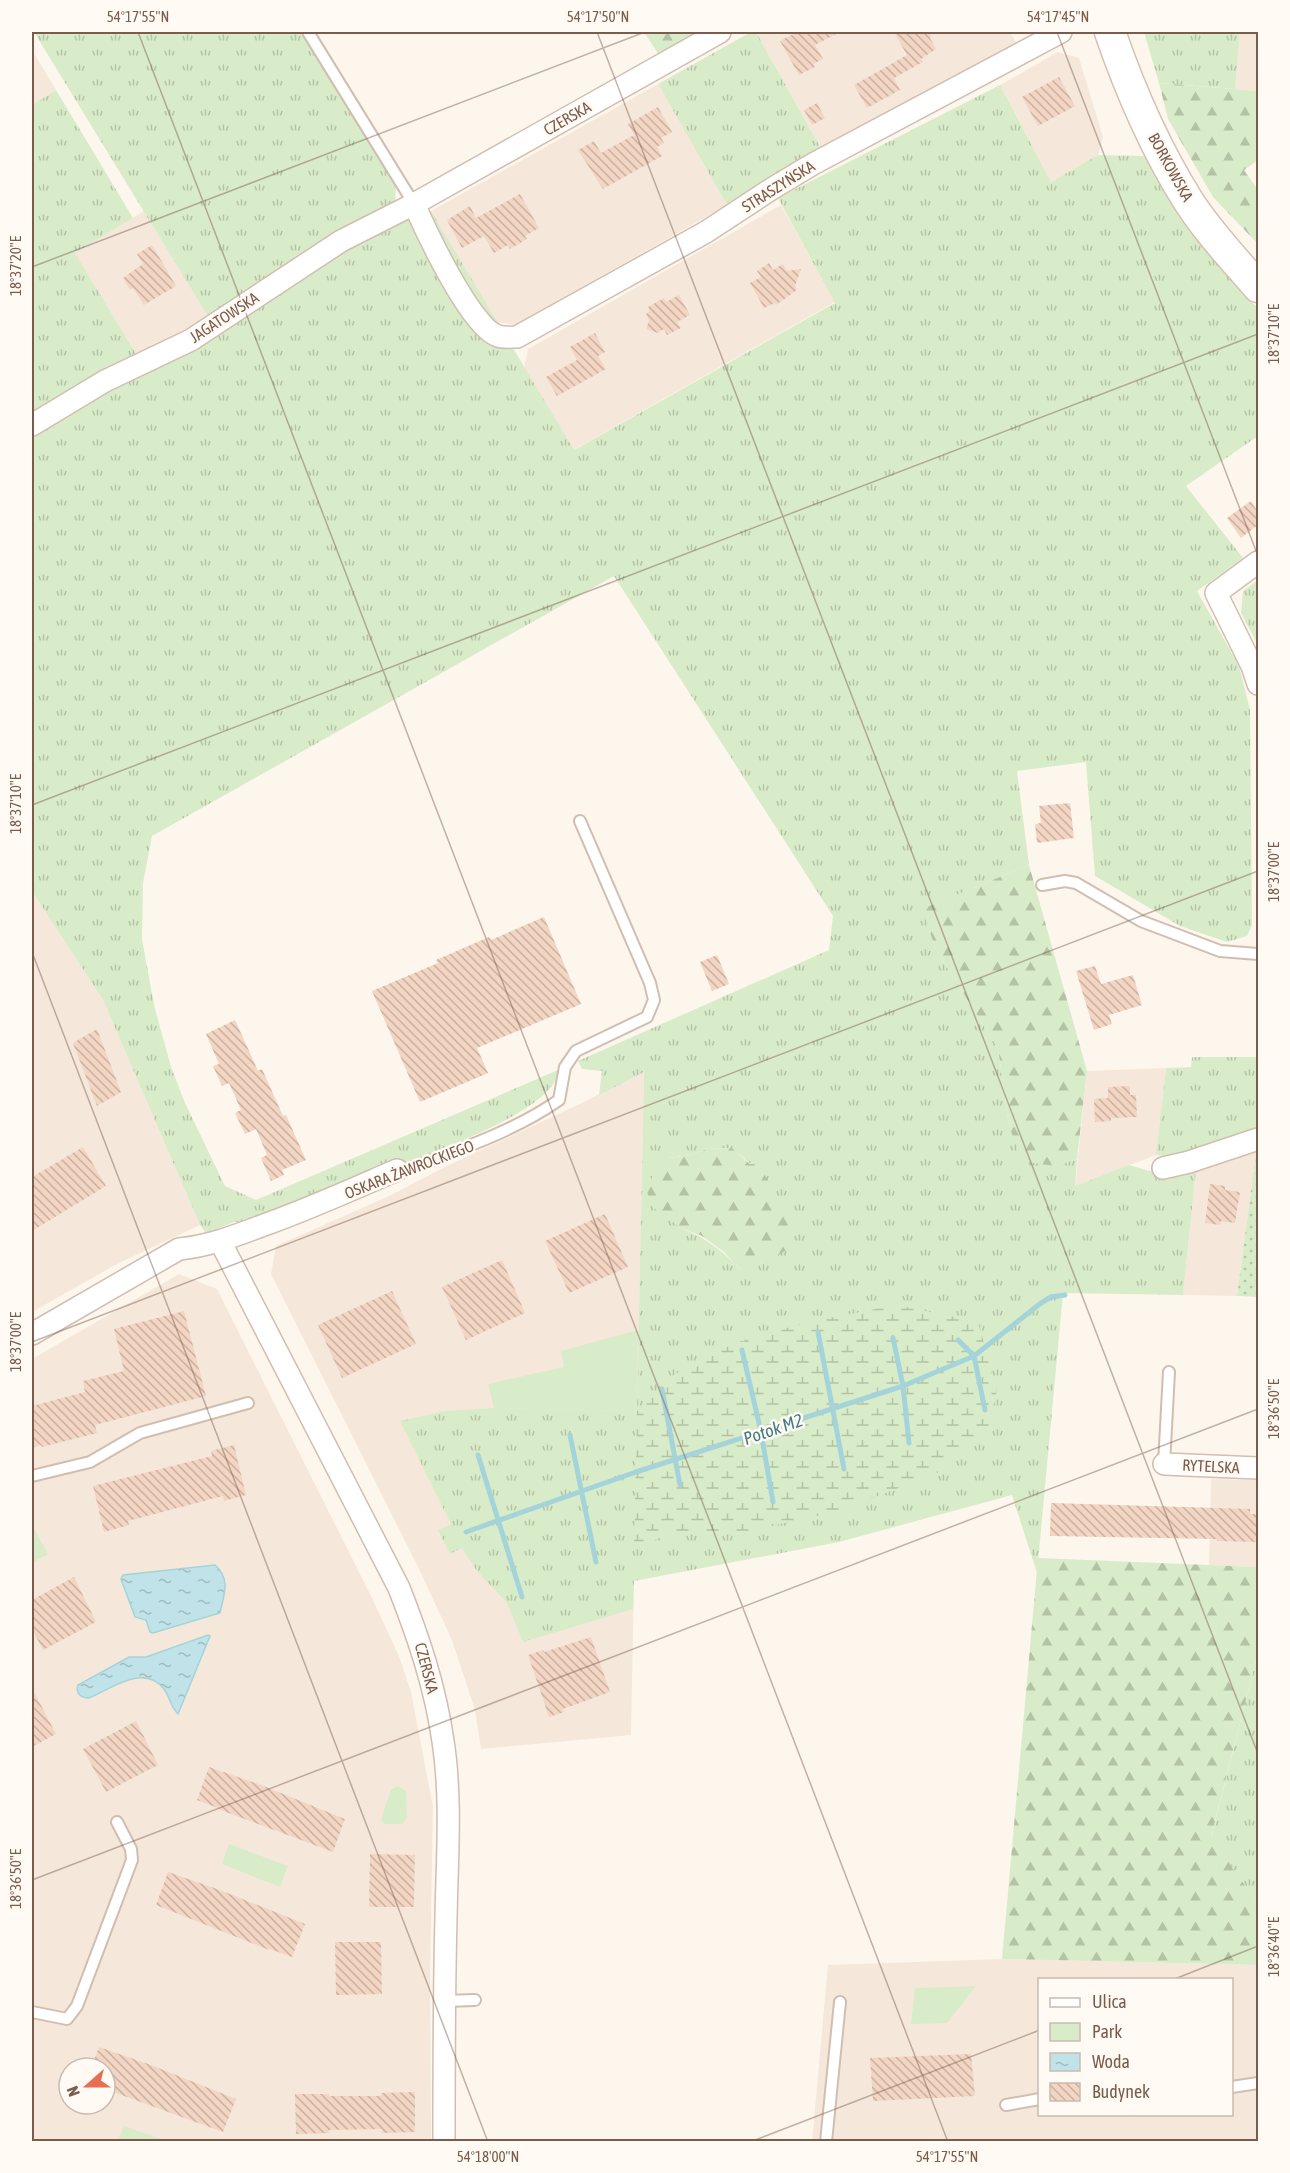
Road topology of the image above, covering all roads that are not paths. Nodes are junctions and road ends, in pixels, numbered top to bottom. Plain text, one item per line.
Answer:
1 (308, 32) edge
2 (720, 32) edge
3 (1061, 32) edge
4 (1110, 32) edge
5 (414, 204) junction
6 (1258, 286) edge
7 (32, 425) edge
8 (1258, 562) edge
9 (1258, 684) edge
10 (580, 821) dead end
11 (1042, 885) dead end
12 (1258, 954) edge
13 (1258, 1138) edge
14 (1163, 1168) dead end
15 (397, 1170) joint
16 (220, 1241) junction
17 (32, 1333) edge
18 (1169, 1372) dead end
19 (248, 1403) dead end
20 (1164, 1464) joint
21 (1258, 1468) edge
22 (32, 1476) edge
23 (117, 1822) dead end
24 (474, 2000) dead end
25 (444, 2001) junction
26 (840, 2002) dead end
27 (32, 2012) edge
28 (1258, 2083) edge
29 (1233, 2087) edge
30 (1038, 2099) edge
31 (1006, 2105) dead end
32 (444, 2142) edge
33 (826, 2142) edge

1 - 5 lane
2 - 5 street, CZERSKA
3 - 5 street, STRASZYŃSKA
4 - 6 street, BORKOWSKA
5 - 7 street, JAGATOWSKA
8 - 9 street
10 - 15 lane, OSKARA ŻAWROCKIEGO
11 - 12 lane
13 - 14 street
15 - 16 street, OSKARA ŻAWROCKIEGO
16 - 17 street, OSKARA ŻAWROCKIEGO
16 - 25 street, CZERSKA
18 - 20 lane
19 - 22 lane
20 - 21 street, RYTELSKA
23 - 27 lane
24 - 25 lane
25 - 32 street, CZERSKA
26 - 33 lane
28 - 29 lane
30 - 31 lane

